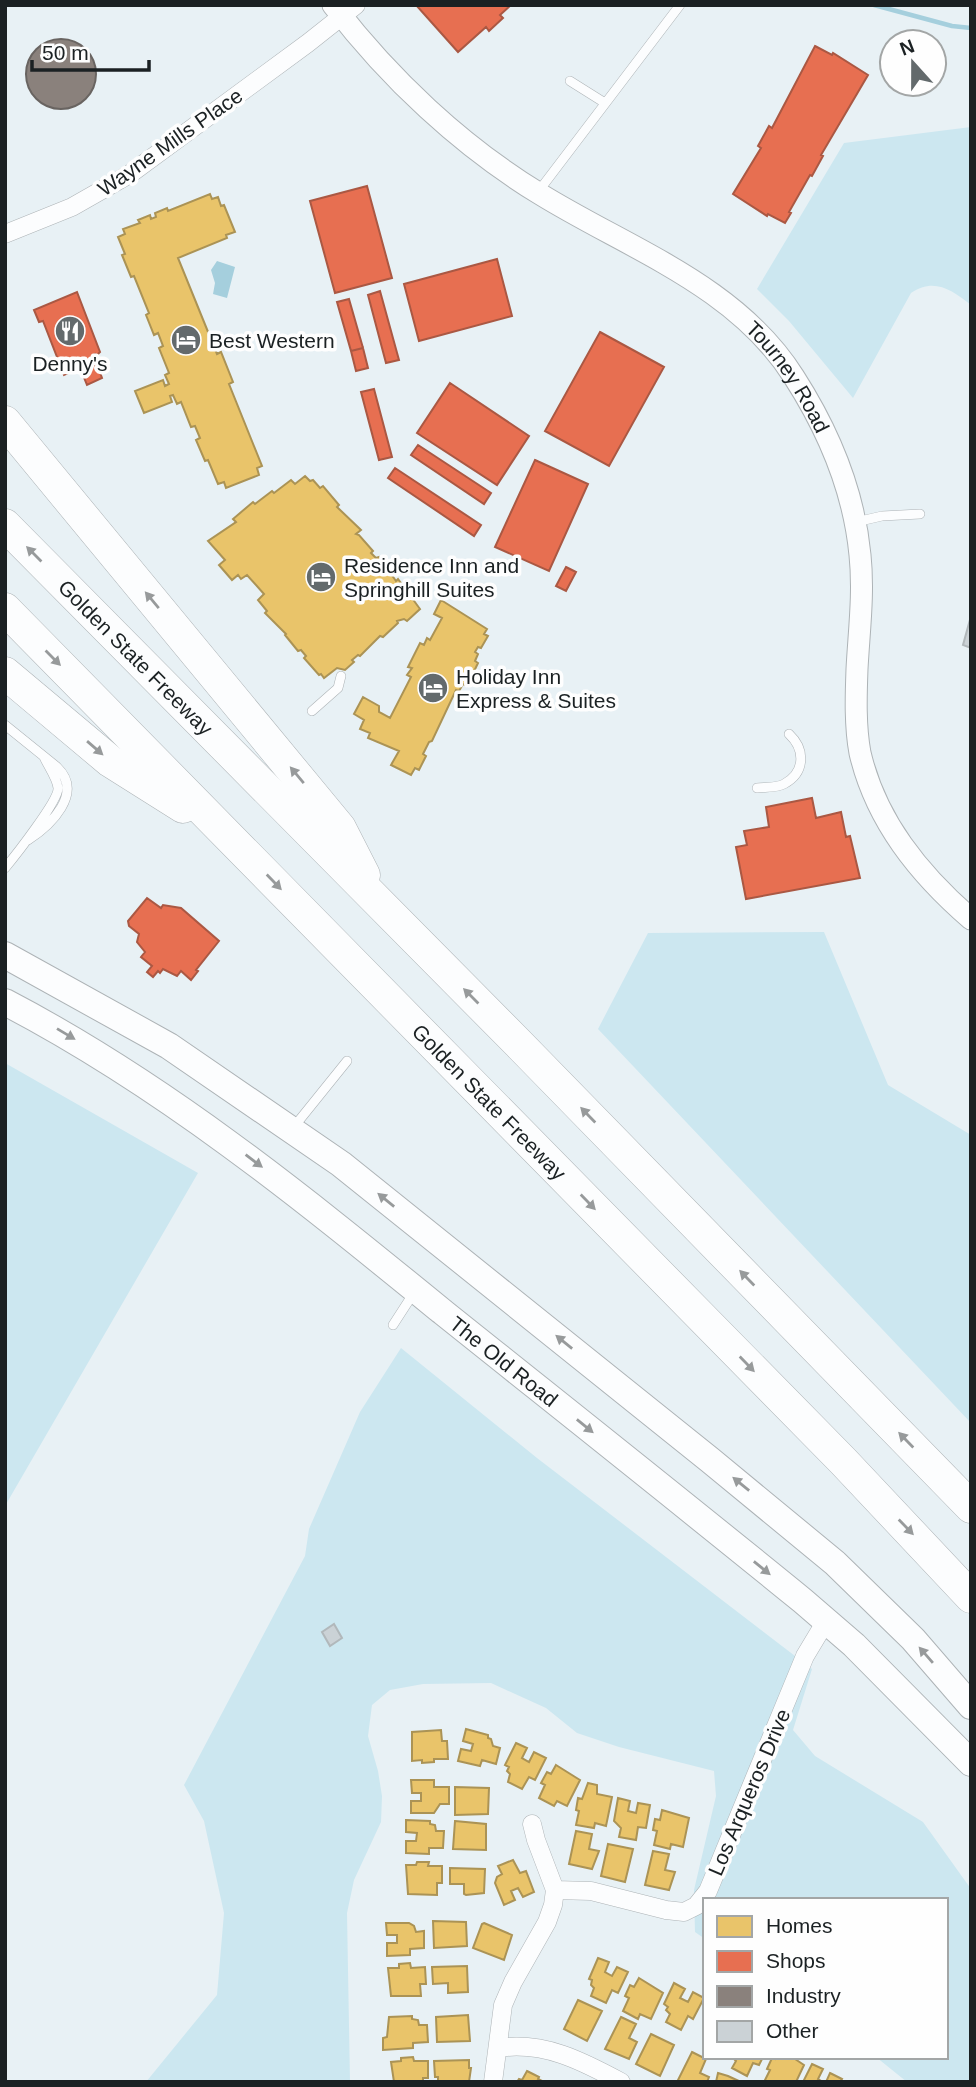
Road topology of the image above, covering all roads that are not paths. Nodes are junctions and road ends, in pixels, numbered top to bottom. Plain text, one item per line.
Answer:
1 (680, 5) edge
2 (344, 9) edge
3 (570, 81) dead end
4 (605, 103) junction
5 (537, 193) junction
6 (5, 234) edge
7 (5, 422) edge
8 (920, 514) dead end
9 (855, 523) junction
10 (5, 525) edge
11 (5, 609) edge
12 (5, 673) edge
13 (341, 676) dead end
14 (312, 711) dead end
15 (5, 725) edge
16 (789, 734) dead end
17 (757, 788) dead end
18 (226, 833) junction
19 (5, 868) edge
20 (375, 899) junction
21 (971, 919) edge
22 (5, 955) edge
23 (5, 1002) edge
24 (347, 1061) dead end
25 (292, 1130) junction
26 (416, 1289) junction
27 (393, 1325) dead end
28 (971, 1507) edge
29 (971, 1597) edge
30 (826, 1621) junction
31 (971, 1706) edge
32 (971, 1763) edge
33 (532, 1824) dead end
34 (555, 1890) junction
35 (498, 2048) junction
36 (493, 2082) edge
37 (621, 2082) edge

1 - 4 lane
2 - 5 street, Tourney Road
2 - 6 street, Wayne Mills Place
3 - 4 lane
4 - 5 lane
5 - 9 street, Tourney Road
20 -> 7 highway
8 - 9 lane
9 - 21 street, Tourney Road
20 -> 10 highway, Golden State Freeway
11 -> 18 highway, Golden State Freeway
12 -> 18 highway
13 - 14 lane
15 - 19 lane
16 - 17 lane
18 -> 29 highway, Golden State Freeway
28 -> 20 highway, Golden State Freeway
22 - 25 main road
23 -> 26 main road, The Old Road
24 - 25 lane
31 -> 25 main road
26 - 27 lane
26 -> 30 main road, The Old Road
30 - 32 main road, The Old Road
30 - 34 street, Los Arqueros Drive
33 - 34 street
34 - 35 street
35 - 36 street
35 - 37 street

